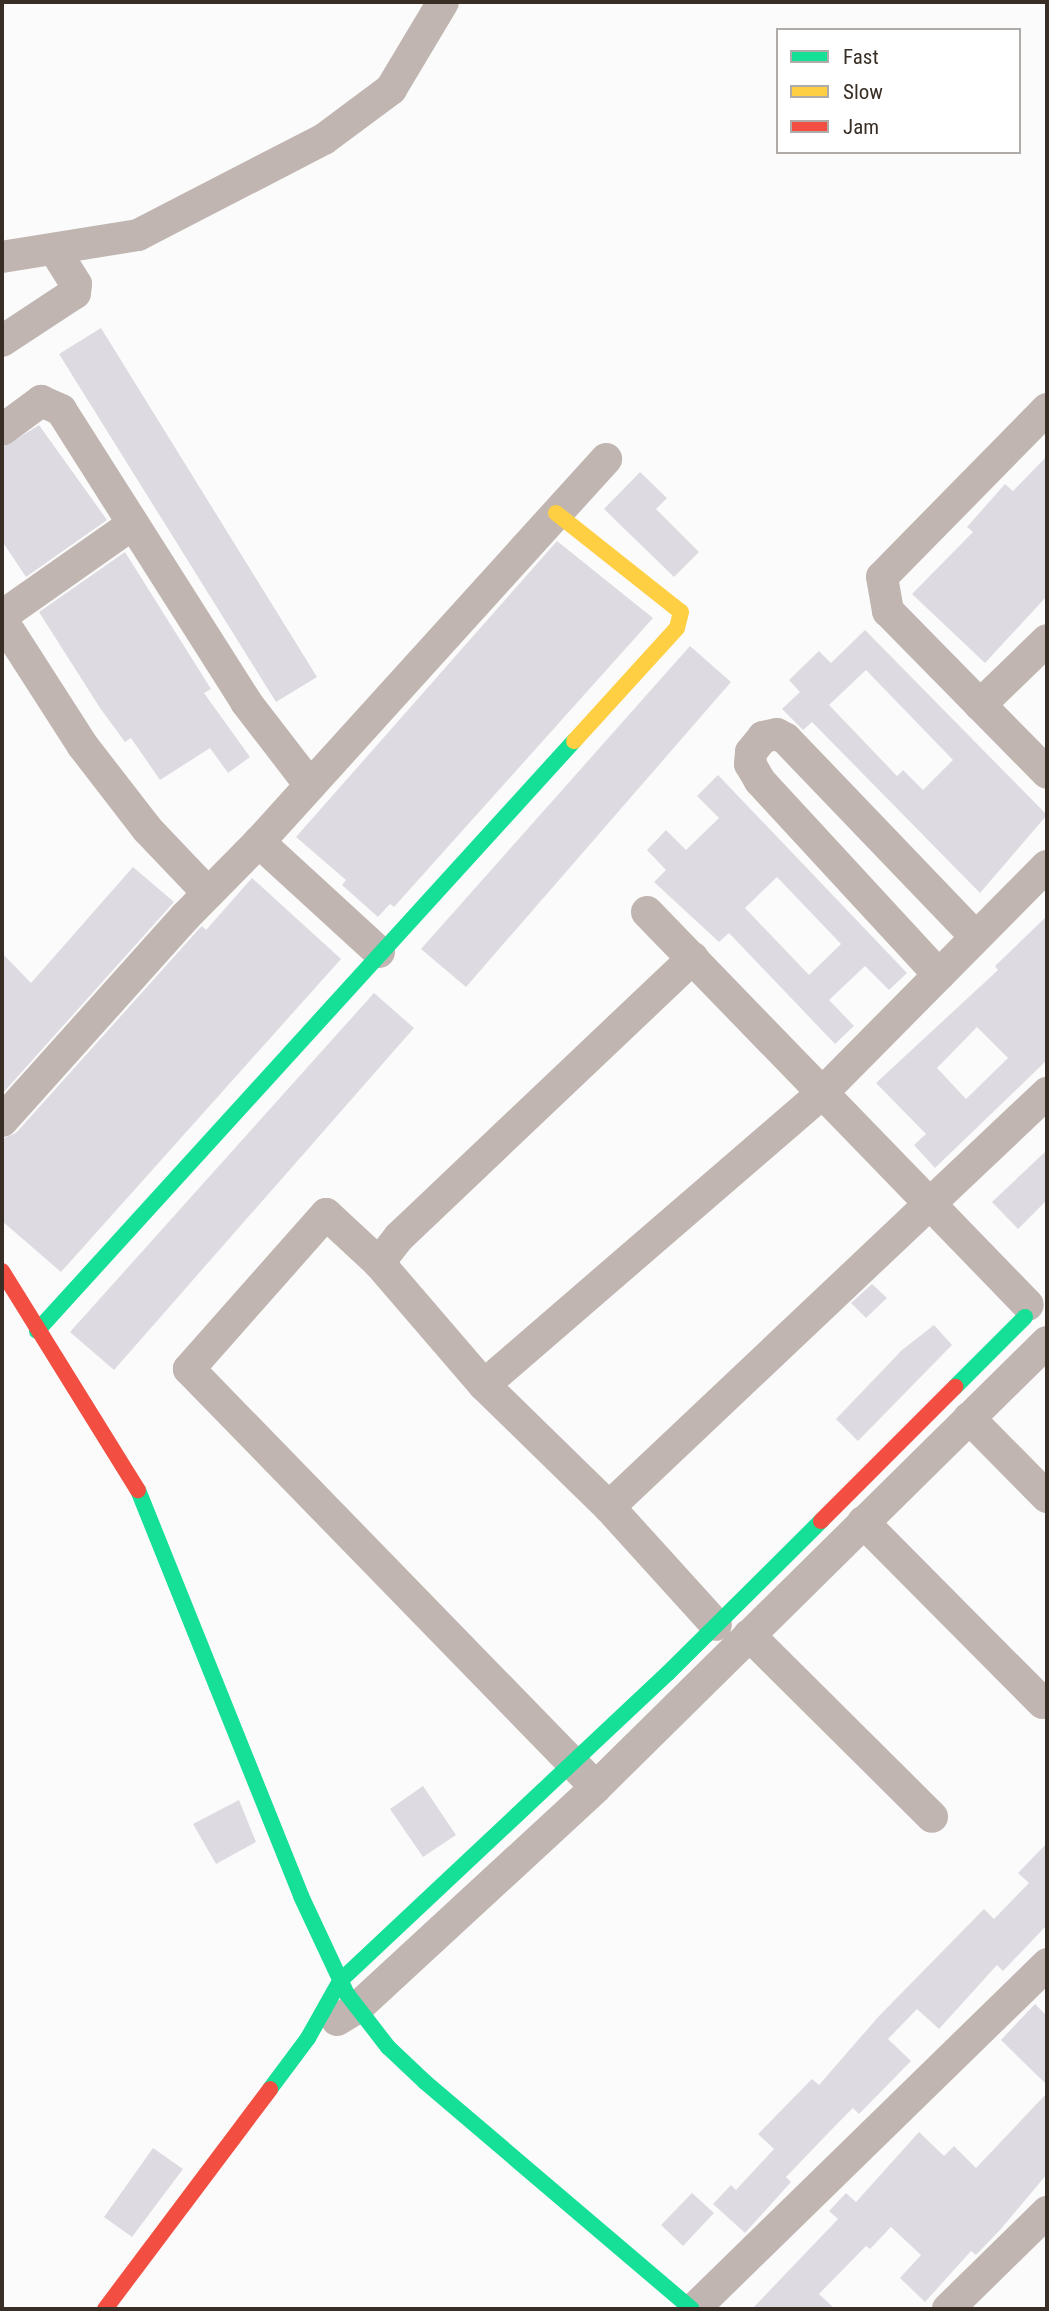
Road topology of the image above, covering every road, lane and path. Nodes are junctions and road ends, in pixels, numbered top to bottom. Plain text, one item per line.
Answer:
1 (443, 2) edge
2 (54, 249) junction
3 (2, 257) edge
4 (2, 341) edge
5 (1047, 409) edge
6 (2, 430) edge
7 (606, 459) dead end
8 (556, 513) junction
9 (133, 524) junction
10 (2, 618) edge
11 (1047, 640) edge
12 (14, 660) edge
13 (980, 705) junction
14 (1047, 773) edge
15 (310, 785) junction
16 (836, 791) junction
17 (802, 826) junction
18 (259, 842) junction
19 (1047, 866) edge
20 (922, 880) junction
21 (208, 893) junction
22 (647, 912) dead end
23 (884, 915) junction
24 (976, 937) junction
25 (379, 952) junction
26 (693, 958) junction
27 (939, 975) junction
28 (823, 1092) junction
29 (1047, 1093) edge
30 (2, 1121) edge
31 (929, 1202) junction
32 (379, 1263) junction
33 (2, 1271) edge
34 (1033, 1305) edge
35 (37, 1331) junction
36 (1047, 1342) edge
37 (484, 1385) junction
38 (969, 1418) junction
39 (883, 1456) junction
40 (904, 1482) junction
41 (1047, 1497) edge
42 (609, 1507) junction
43 (863, 1522) junction
44 (716, 1625) junction
45 (750, 1635) junction
46 (1043, 1703) dead end
47 (574, 1763) junction
48 (595, 1787) junction
49 (932, 1817) dead end
50 (423, 1926) junction
51 (1047, 1964) edge
52 (340, 1981) junction
53 (357, 2008) junction
54 (308, 2038) junction
55 (1047, 2212) edge
56 (106, 2309) edge
57 (693, 2309) edge
58 (948, 2309) edge

1 - 2 street
2 - 3 street
2 - 4 street
5 - 13 street
6 - 9 street
7 - 8 street
8 - 15 street
8 - 25 street
9 - 10 street
9 - 15 street
10 - 12 street
11 - 13 street
12 - 21 street
13 - 14 street
15 - 18 street
16 - 17 street
16 - 17 street
16 - 20 street
17 - 23 street
18 - 21 street
18 - 25 street
19 - 24 street
20 - 23 street
20 - 24 street
21 - 30 street
22 - 26 street
23 - 27 street
24 - 27 street
25 - 35 street
26 - 28 street
26 - 32 street
27 - 28 street
28 - 31 street
28 - 37 street
29 - 31 street
31 - 34 street
31 - 42 street
32 - 37 street
32 - 47 street
33 - 35 street
34 - 36 street
34 - 39 street
35 - 52 street
36 - 38 street
37 - 42 street
38 - 40 street
38 - 41 street
39 - 40 street
39 - 44 street
40 - 43 street
42 - 44 street
43 - 45 street
43 - 46 street
44 - 47 street
45 - 48 street
45 - 49 street
47 - 48 street
47 - 50 street
48 - 50 street
50 - 52 street
50 - 53 street
51 - 57 street
52 - 53 street
52 - 54 street
53 - 54 street
53 - 57 street
54 - 56 street
55 - 58 street

